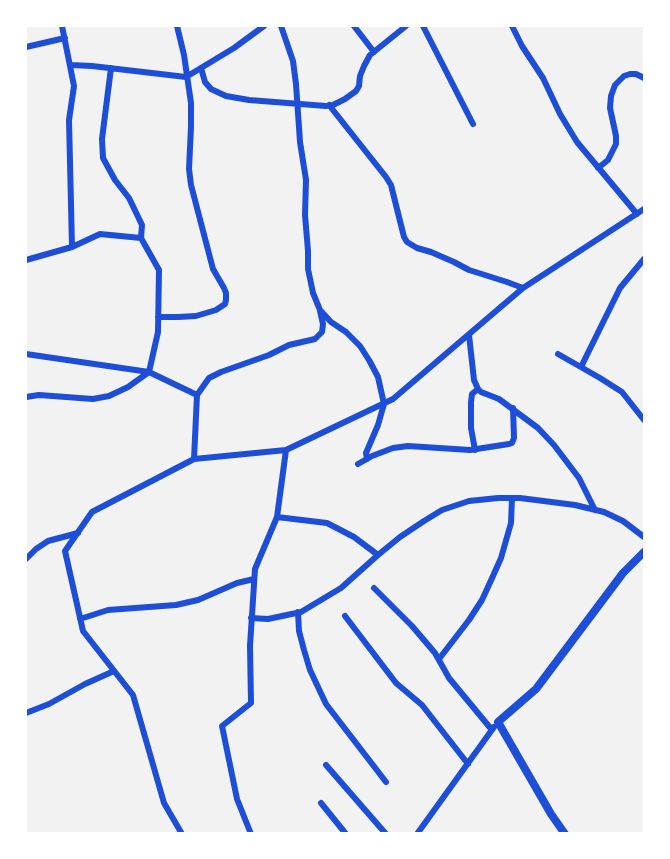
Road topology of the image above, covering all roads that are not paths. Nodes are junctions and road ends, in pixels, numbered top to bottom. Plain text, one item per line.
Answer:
1 (62, 26) edge
2 (177, 26) edge
3 (264, 26) edge
4 (281, 26) edge
5 (354, 26) edge
6 (406, 26) edge
7 (423, 26) edge
8 (512, 26) edge
9 (65, 38) junction
10 (26, 47) edge
11 (374, 52) junction
12 (70, 65) junction
13 (111, 68) junction
14 (201, 68) junction
15 (186, 77) junction
16 (645, 78) edge
17 (297, 104) junction
18 (329, 105) junction
19 (473, 124) dead end
20 (598, 168) junction
21 (645, 209) edge
22 (637, 214) junction
23 (141, 238) junction
24 (72, 247) junction
25 (645, 259) edge
26 (26, 260) edge
27 (523, 288) junction
28 (320, 310) junction
29 (158, 317) junction
30 (469, 335) junction
31 (26, 354) edge
32 (558, 354) dead end
33 (582, 367) junction
34 (149, 372) junction
35 (478, 389) junction
36 (197, 395) junction
37 (26, 397) edge
38 (384, 404) junction
39 (513, 408) junction
40 (645, 420) edge
41 (286, 450) junction
42 (475, 450) junction
43 (194, 459) junction
44 (367, 459) junction
45 (358, 464) dead end
46 (512, 498) junction
47 (595, 510) junction
48 (277, 517) junction
49 (78, 532) junction
50 (645, 537) edge
51 (645, 552) edge
52 (378, 555) junction
53 (26, 559) edge
54 (254, 579) junction
55 (374, 588) dead end
56 (298, 612) junction
57 (345, 616) dead end
58 (251, 618) junction
59 (80, 620) junction
60 (439, 659) junction
61 (114, 671) junction
62 (26, 714) edge
63 (495, 726) junction
64 (468, 764) junction
65 (326, 765) dead end
66 (386, 782) dead end
67 (321, 803) dead end
68 (182, 834) edge
69 (251, 834) edge
70 (346, 834) edge
71 (386, 834) edge
72 (417, 834) edge
73 (566, 834) edge

1 - 9 street
2 - 15 street
3 - 14 street
4 - 17 street
5 - 11 street
6 - 11 street
7 - 19 street
8 - 20 street
9 - 10 street
9 - 12 street
11 - 18 street
12 - 13 street
12 - 24 street
13 - 15 street
13 - 23 street
14 - 15 street
14 - 17 street
15 - 29 street
16 - 20 street
17 - 18 street
17 - 28 street
18 - 27 street
20 - 22 street
21 - 22 street
22 - 27 street
23 - 24 street
23 - 29 street
24 - 26 street
25 - 33 street
27 - 30 street
28 - 36 street
28 - 38 street
29 - 34 street
30 - 35 street
30 - 38 street
31 - 34 street
32 - 33 street
33 - 40 street
34 - 36 street
34 - 37 street
35 - 39 street
35 - 42 street
36 - 43 street
38 - 41 street
38 - 44 street
39 - 42 street
39 - 47 street
41 - 43 street
41 - 48 street
42 - 44 street
43 - 49 street
44 - 45 street
46 - 47 street
46 - 52 street
46 - 60 street
47 - 50 street
48 - 52 street
48 - 54 street
49 - 53 street
49 - 59 street
51 - 63 street
52 - 56 street
54 - 58 street
54 - 59 street
55 - 60 street
56 - 58 street
56 - 66 street
57 - 64 street
58 - 69 street
59 - 61 street
60 - 63 street
61 - 62 street
61 - 68 street
63 - 64 street
63 - 73 street
64 - 72 street
65 - 71 street
67 - 70 street

